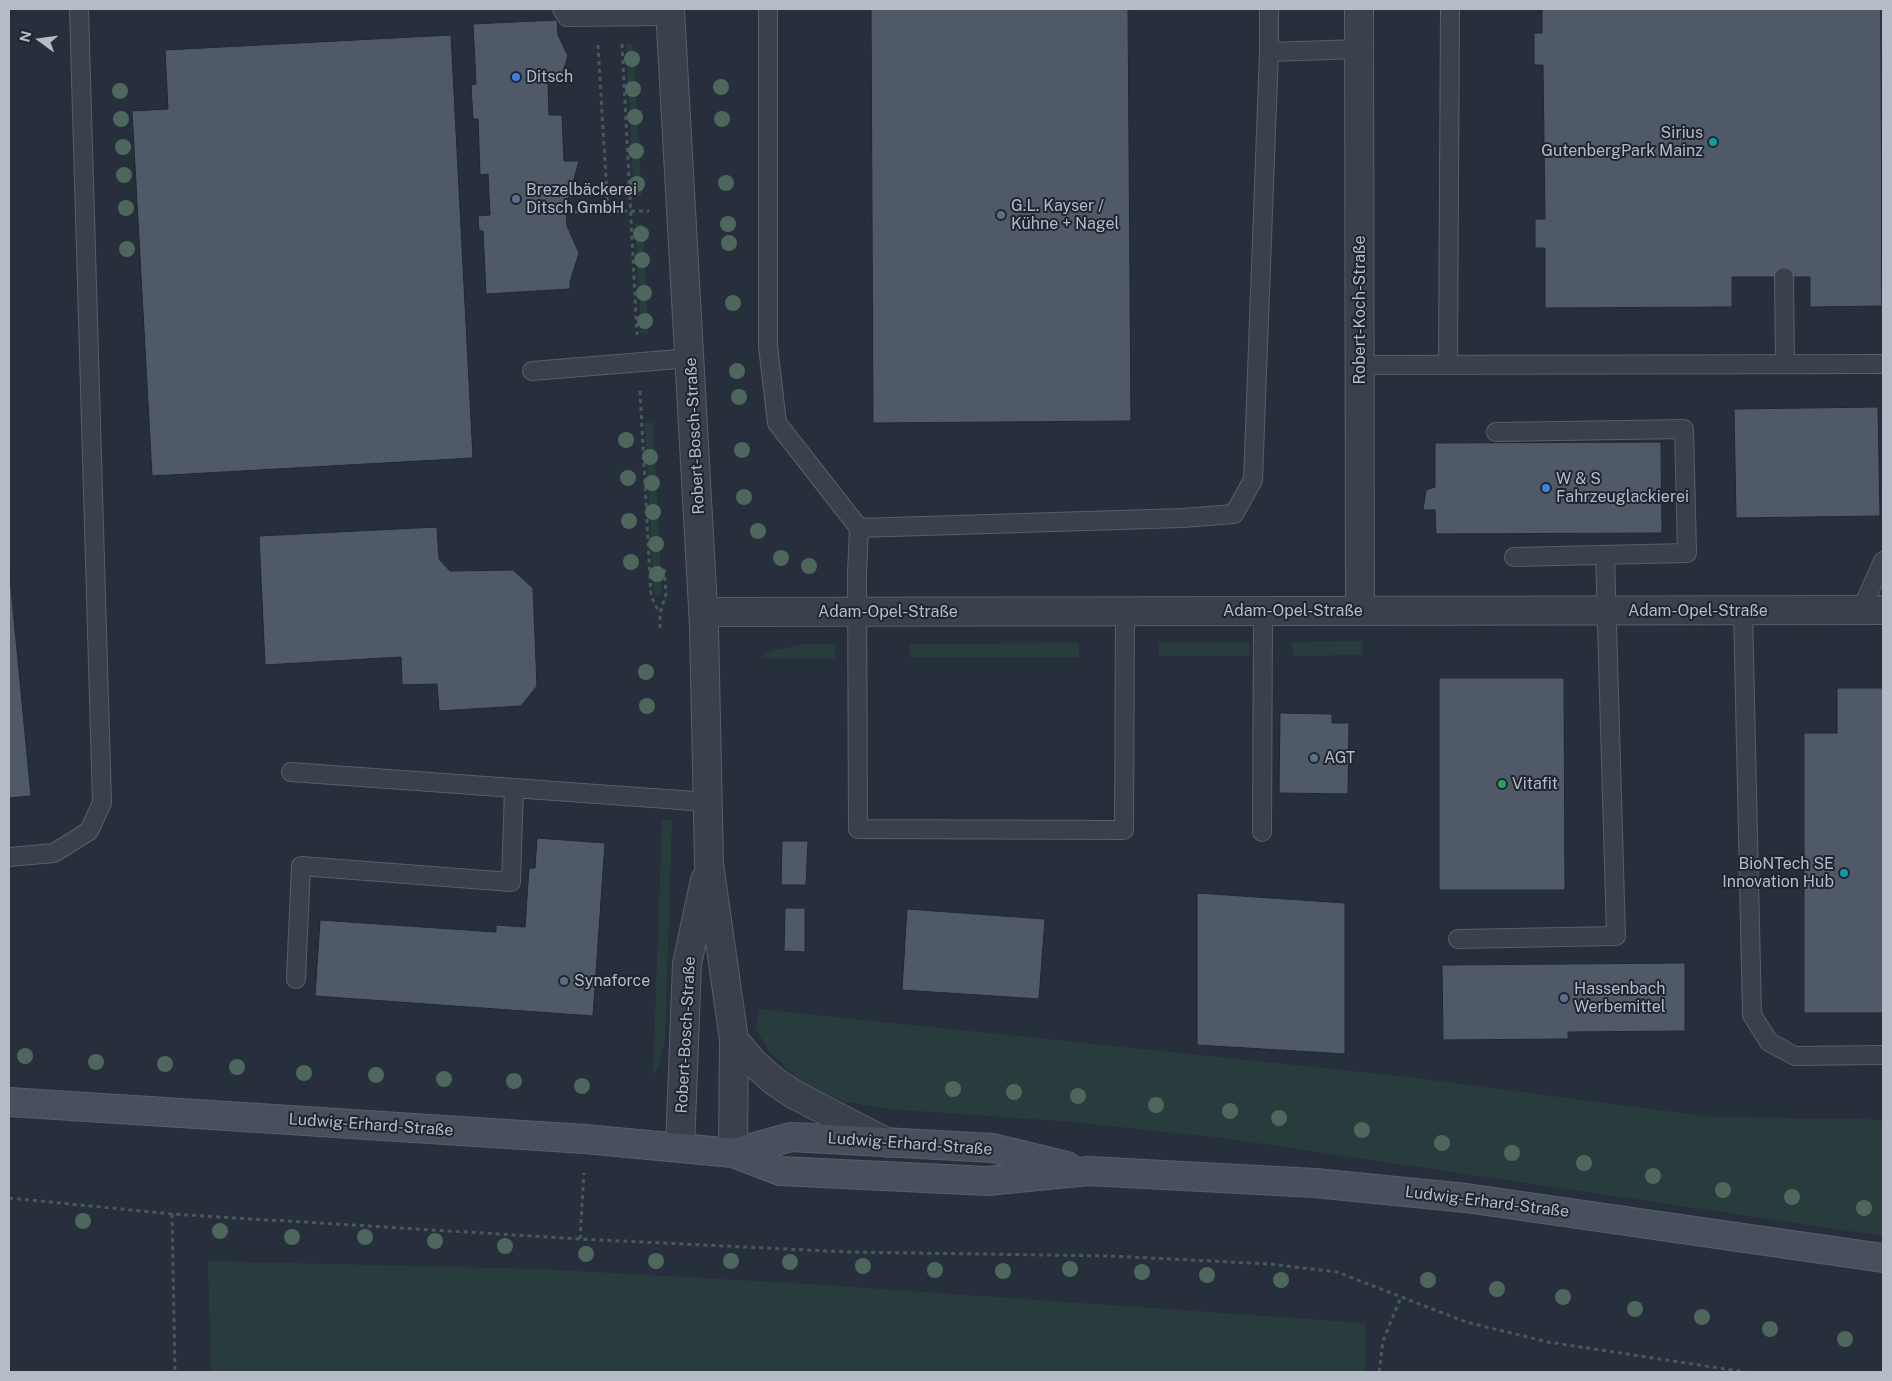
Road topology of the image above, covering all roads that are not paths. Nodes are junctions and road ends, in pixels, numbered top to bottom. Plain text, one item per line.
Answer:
1 (79, 9) edge
2 (562, 9) edge
3 (768, 9) edge
4 (1269, 9) edge
5 (1359, 9) edge
6 (1450, 9) edge
7 (670, 12) edge
8 (1359, 49) junction
9 (1268, 52) junction
10 (1784, 277) dead end
11 (691, 358) junction
12 (1361, 364) junction
13 (1448, 364) junction
14 (1785, 364) junction
15 (1883, 364) edge
16 (532, 371) dead end
17 (1496, 432) dead end
18 (860, 528) junction
19 (1605, 555) junction
20 (1514, 557) dead end
21 (1883, 561) edge
22 (1743, 610) junction
23 (1872, 610) edge
24 (1125, 611) junction
25 (1262, 611) junction
26 (1360, 611) junction
27 (1607, 611) junction
28 (703, 612) junction
29 (858, 612) junction
30 (291, 772) dead end
31 (514, 788) junction
32 (708, 802) junction
33 (1262, 832) dead end
34 (9, 858) edge
35 (709, 864) junction
36 (1458, 939) dead end
37 (296, 980) dead end
38 (734, 1040) junction
39 (1883, 1055) edge
40 (9, 1102) edge
41 (888, 1143) junction
42 (680, 1148) junction
43 (733, 1153) junction
44 (1088, 1170) junction
45 (1883, 1258) edge

1 - 34 lane
2 - 7 lane
3 - 18 lane
4 - 9 lane
5 - 8 street, Robert-Koch-Straße
6 - 13 lane
7 - 11 street, Robert-Bosch-Straße
8 - 9 lane
8 - 12 street, Robert-Koch-Straße
9 - 18 lane
10 - 14 lane
11 - 16 lane
11 - 28 street, Robert-Bosch-Straße
12 - 13 lane
12 - 26 street, Robert-Koch-Straße
13 - 14 lane
14 - 15 lane
17 - 19 lane
18 - 29 lane
19 - 20 lane
19 - 27 lane
21 - 23 lane
22 - 23 street, Adam-Opel-Straße
22 - 27 street, Adam-Opel-Straße
22 - 39 lane
24 - 25 street, Adam-Opel-Straße
24 - 29 street, Adam-Opel-Straße
24 - 29 lane
25 - 26 street, Adam-Opel-Straße
25 - 33 lane
26 - 27 street, Adam-Opel-Straße
27 - 36 lane
28 - 29 street, Adam-Opel-Straße
28 - 32 street, Robert-Bosch-Straße
30 - 31 lane
31 - 32 lane
31 - 37 lane
32 - 35 street, Robert-Bosch-Straße
35 - 38 street, Robert-Bosch-Straße
35 - 42 street, Robert-Bosch-Straße
38 - 41 street
38 - 43 street, Robert-Bosch-Straße
40 - 42 main road, Ludwig-Erhard-Straße
41 - 43 main road, Ludwig-Erhard-Straße
41 - 44 main road, Ludwig-Erhard-Straße
42 - 43 main road, Ludwig-Erhard-Straße
43 - 44 main road, Ludwig-Erhard-Straße
44 - 45 main road, Ludwig-Erhard-Straße

